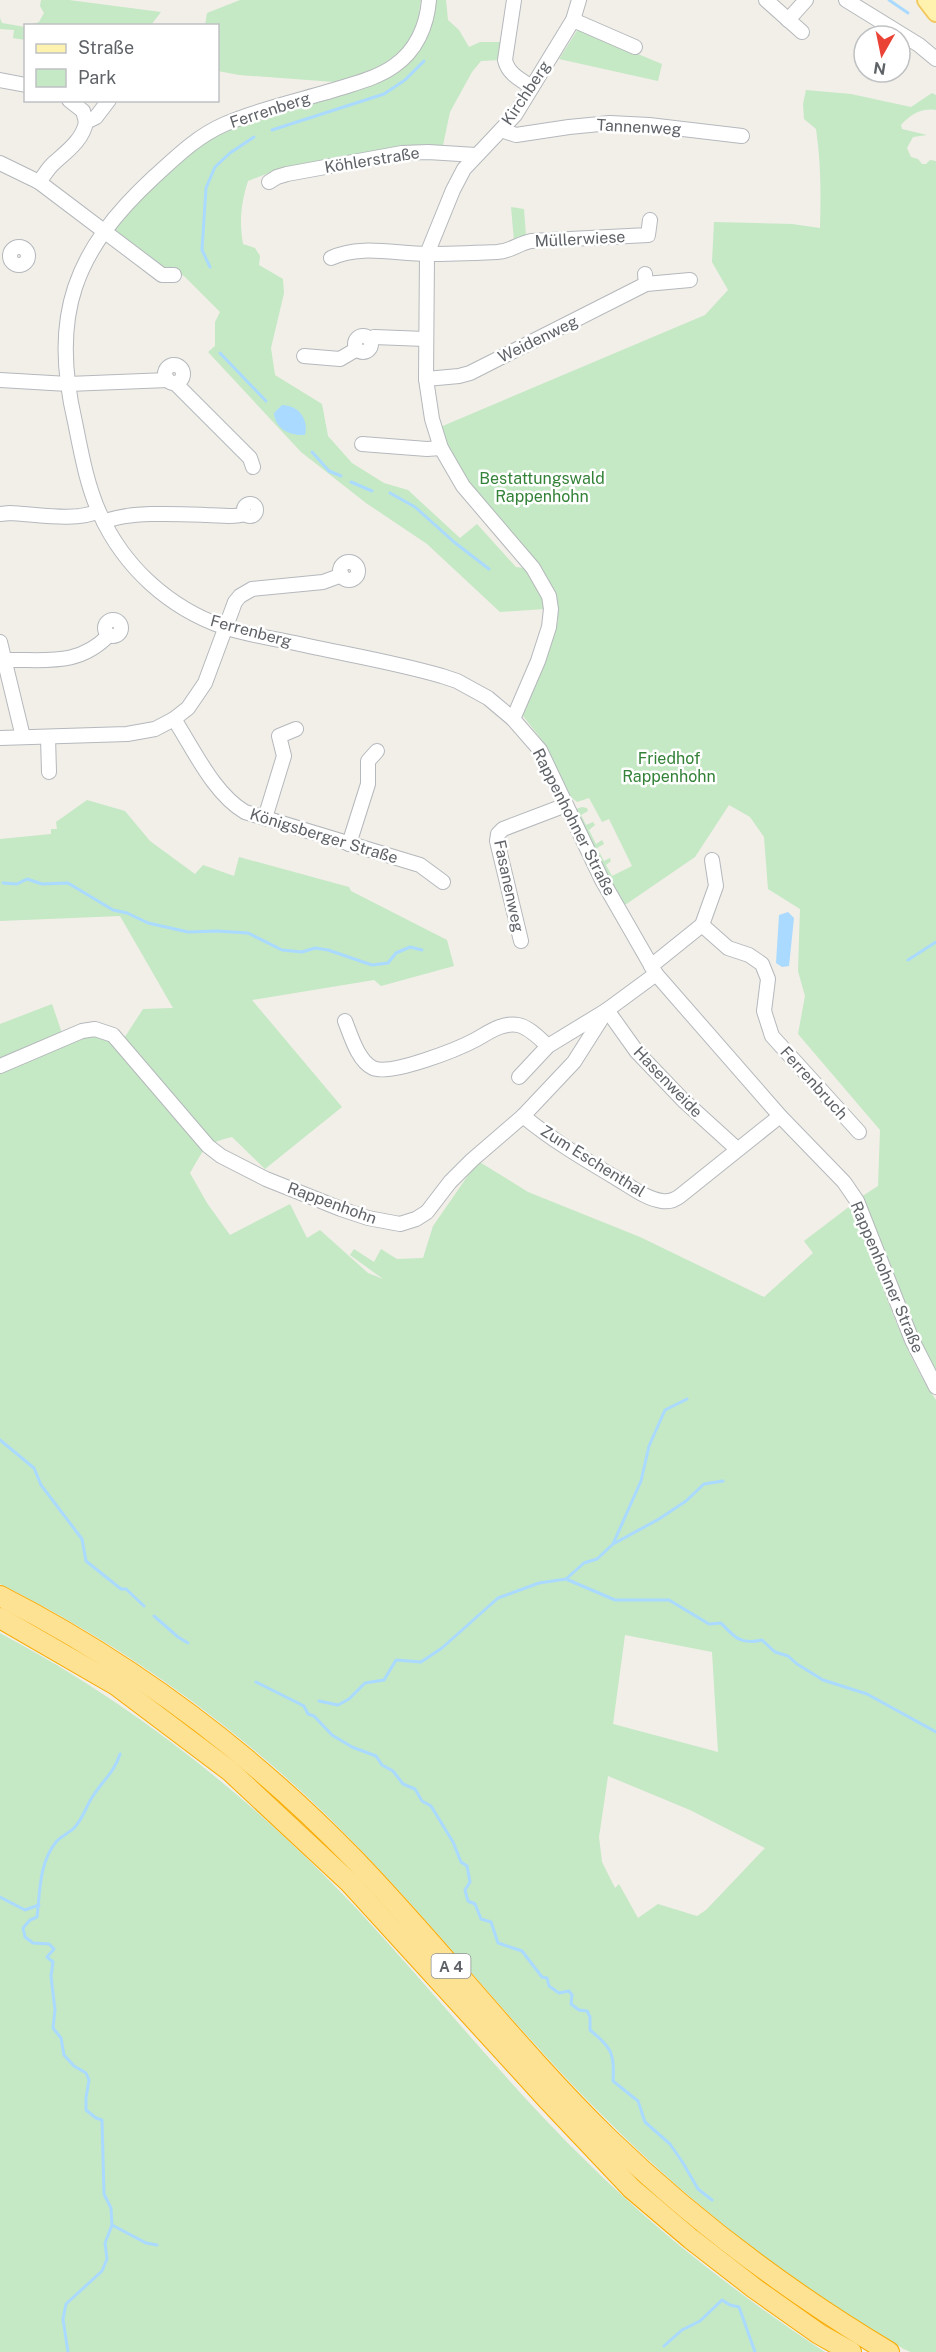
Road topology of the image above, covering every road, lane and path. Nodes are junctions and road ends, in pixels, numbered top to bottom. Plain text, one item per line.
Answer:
1 (429, 0) edge
2 (514, 0) edge
3 (579, 0) edge
4 (766, 0) edge
5 (806, 0) edge
6 (846, 0) edge
7 (926, 0) edge
8 (936, 14) edge
9 (573, 20) junction
10 (788, 20) junction
11 (802, 32) dead end
12 (635, 47) dead end
13 (936, 59) edge
14 (0, 80) edge
15 (24, 85) edge
16 (532, 87) junction
17 (72, 102) edge
18 (107, 102) edge
19 (86, 122) junction
20 (501, 130) junction
21 (742, 136) dead end
22 (476, 155) junction
23 (0, 163) edge
24 (39, 182) junction
25 (269, 182) dead end
26 (650, 220) dead end
27 (103, 230) junction
28 (427, 254) junction
29 (331, 258) dead end
30 (174, 275) dead end
31 (690, 280) dead end
32 (425, 339) junction
33 (304, 357) dead end
34 (426, 379) junction
35 (0, 380) edge
36 (68, 384) junction
37 (362, 444) dead end
38 (441, 448) junction
39 (253, 467) dead end
40 (0, 514) edge
41 (245, 514) dead end
42 (101, 516) junction
43 (342, 575) dead end
44 (227, 628) junction
45 (109, 634) dead end
46 (0, 642) edge
47 (5, 660) junction
48 (513, 719) junction
49 (174, 720) junction
50 (296, 729) dead end
51 (23, 737) junction
52 (48, 737) junction
53 (0, 738) edge
54 (377, 751) dead end
55 (49, 772) dead end
56 (566, 805) junction
57 (265, 818) junction
58 (349, 844) junction
59 (712, 860) dead end
60 (443, 882) dead end
61 (702, 925) junction
62 (521, 941) dead end
63 (653, 970) junction
64 (607, 1010) junction
65 (345, 1021) dead end
66 (548, 1046) junction
67 (0, 1066) edge
68 (519, 1077) dead end
69 (523, 1116) junction
70 (780, 1116) junction
71 (859, 1132) dead end
72 (737, 1149) junction
73 (936, 1387) edge
74 (0, 1596) edge
75 (0, 1618) edge
76 (851, 2352) edge
77 (889, 2352) edge

1 - 27 street, Ferrenberg
2 - 16 street
3 - 9 street, Kirchberg
4 - 10 street
5 - 10 street
6 - 13 street
7 - 8 main road
9 - 12 street
9 - 16 street, Kirchberg
10 - 11 street
14 - 15 street
16 - 20 street, Kirchberg
17 - 19 street
18 - 19 street
19 - 24 street
20 - 21 street, Tannenweg
20 - 22 street, Kirchberg
22 - 25 street, Köhlerstraße
22 - 28 street, Kirchberg
23 - 24 street
24 - 27 street
26 - 28 street, Müllerwiese
27 - 30 street
27 - 36 street, Ferrenberg
28 - 29 street
28 - 32 street
31 - 34 street, Weidenweg
32 - 33 street
32 - 34 street
34 - 38 street
35 - 36 street
36 - 39 street
36 - 42 street, Ferrenberg
37 - 38 street
38 - 48 street
40 - 42 street
41 - 42 street
42 - 44 street, Ferrenberg
43 - 44 street
44 - 48 street, Ferrenberg
44 - 49 street
45 - 47 street
46 - 47 street
47 - 51 street
48 - 56 street, Rappenhohner Straße
49 - 52 street
49 - 57 street, Königsberger Straße
50 - 57 street
51 - 52 street
51 - 53 street
52 - 55 street
54 - 58 street
56 - 62 street, Fasanenweg
56 - 63 street, Rappenhohner Straße
57 - 58 street, Königsberger Straße
58 - 60 street, Königsberger Straße
59 - 61 street
61 - 63 street
61 - 71 street, Ferrenbruch
63 - 64 street, Rappenhohn
63 - 70 street, Rappenhohner Straße
64 - 66 street, Rappenhohn
64 - 69 street, Rappenhohn
64 - 72 street, Hasenweide
65 - 66 street
66 - 68 street, Rappenhohn
67 - 69 street, Rappenhohn
69 - 72 street, Zum Eschenthal
70 - 72 street, Zum Eschenthal
70 - 73 street, Rappenhohner Straße
74 - 77 highway, A 4
75 - 76 highway, A 4

